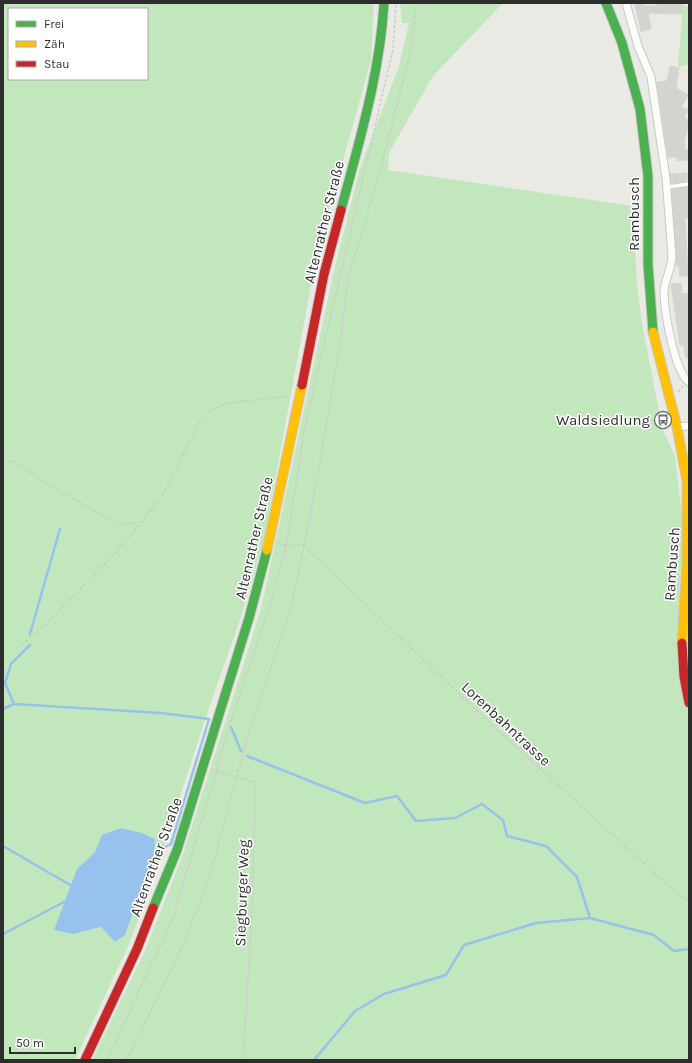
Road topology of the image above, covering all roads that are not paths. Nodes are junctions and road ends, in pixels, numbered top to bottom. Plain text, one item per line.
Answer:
1 (384, 3) edge
2 (606, 3) edge
3 (626, 3) edge
4 (689, 184) edge
5 (667, 187) junction
6 (688, 382) edge
7 (689, 426) edge
8 (677, 427) junction
9 (689, 702) edge
10 (85, 1060) edge

1 - 10 street, Altenrather Straße
2 - 8 street, Rambusch
3 - 5 street
4 - 5 lane
5 - 6 street
7 - 8 street
8 - 9 street, Rambusch

